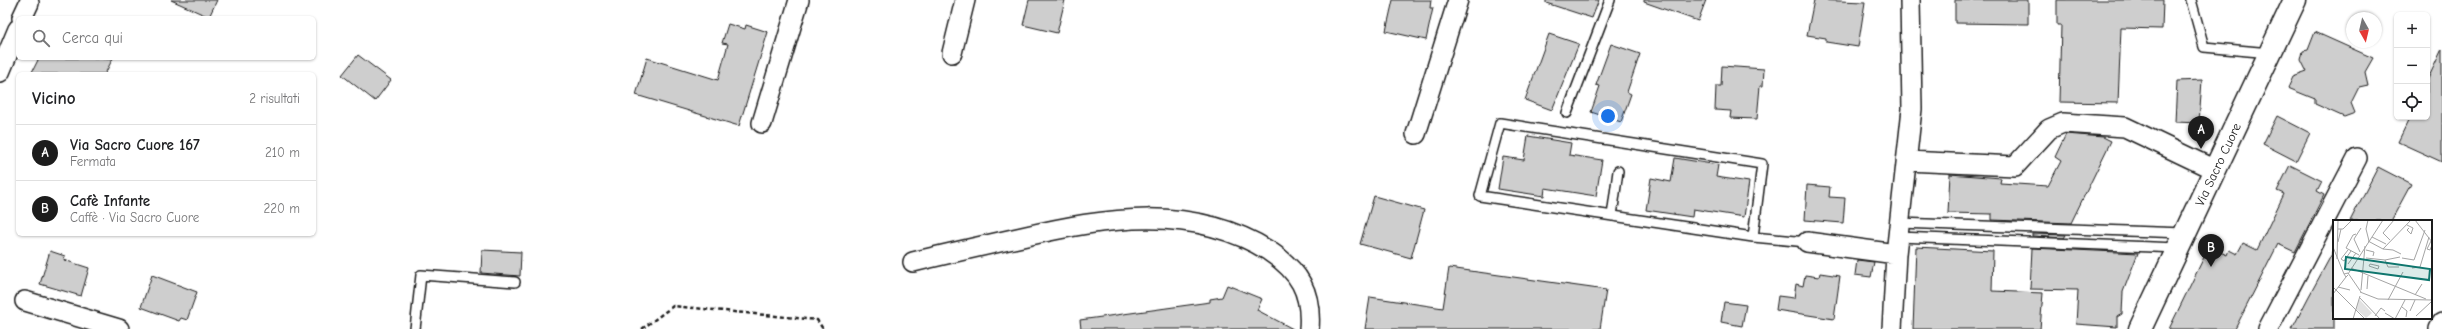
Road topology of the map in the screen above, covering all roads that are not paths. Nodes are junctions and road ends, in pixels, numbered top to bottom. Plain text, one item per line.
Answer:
1 (799, 0) edge
2 (965, 0) edge
3 (1458, 0) edge
4 (1610, 0) edge
5 (1910, 0) edge
6 (2191, 0) edge
7 (2295, 0) edge
8 (16, 33) edge
9 (952, 53) dead end
10 (2271, 54) junction
11 (0, 72) edge
12 (1567, 113) dead end
13 (762, 123) dead end
14 (1416, 134) dead end
15 (2357, 158) dead end
16 (1907, 161) junction
17 (2215, 170) junction
18 (1618, 172) dead end
19 (1612, 216) junction
20 (1753, 236) junction
21 (1898, 238) junction
22 (2183, 241) junction
23 (1806, 242) joint
24 (913, 262) dead end
25 (515, 282) dead end
26 (25, 301) dead end
27 (2442, 323) edge
28 (119, 329) edge
29 (415, 329) edge
30 (1308, 329) edge
31 (1892, 329) edge
32 (2140, 329) edge
33 (2268, 329) edge
34 (2439, 329) edge

1 - 13 street
2 - 9 street
3 - 14 street
4 - 12 lane
5 - 16 street
6 - 10 lane
7 - 10 street, Via Sacro Cuore
8 - 11 street
10 - 17 street, Via Sacro Cuore
15 - 33 street
16 - 17 street
16 - 21 street
17 - 22 street, Via Sacro Cuore
18 - 19 lane
19 - 20 lane
19 - 20 lane
20 - 23 lane
21 - 22 lane
21 - 22 lane
21 - 23 street
21 - 31 street
22 - 32 street, Via Sacro Cuore
24 - 30 street
25 - 29 lane
26 - 28 street
27 - 34 street

